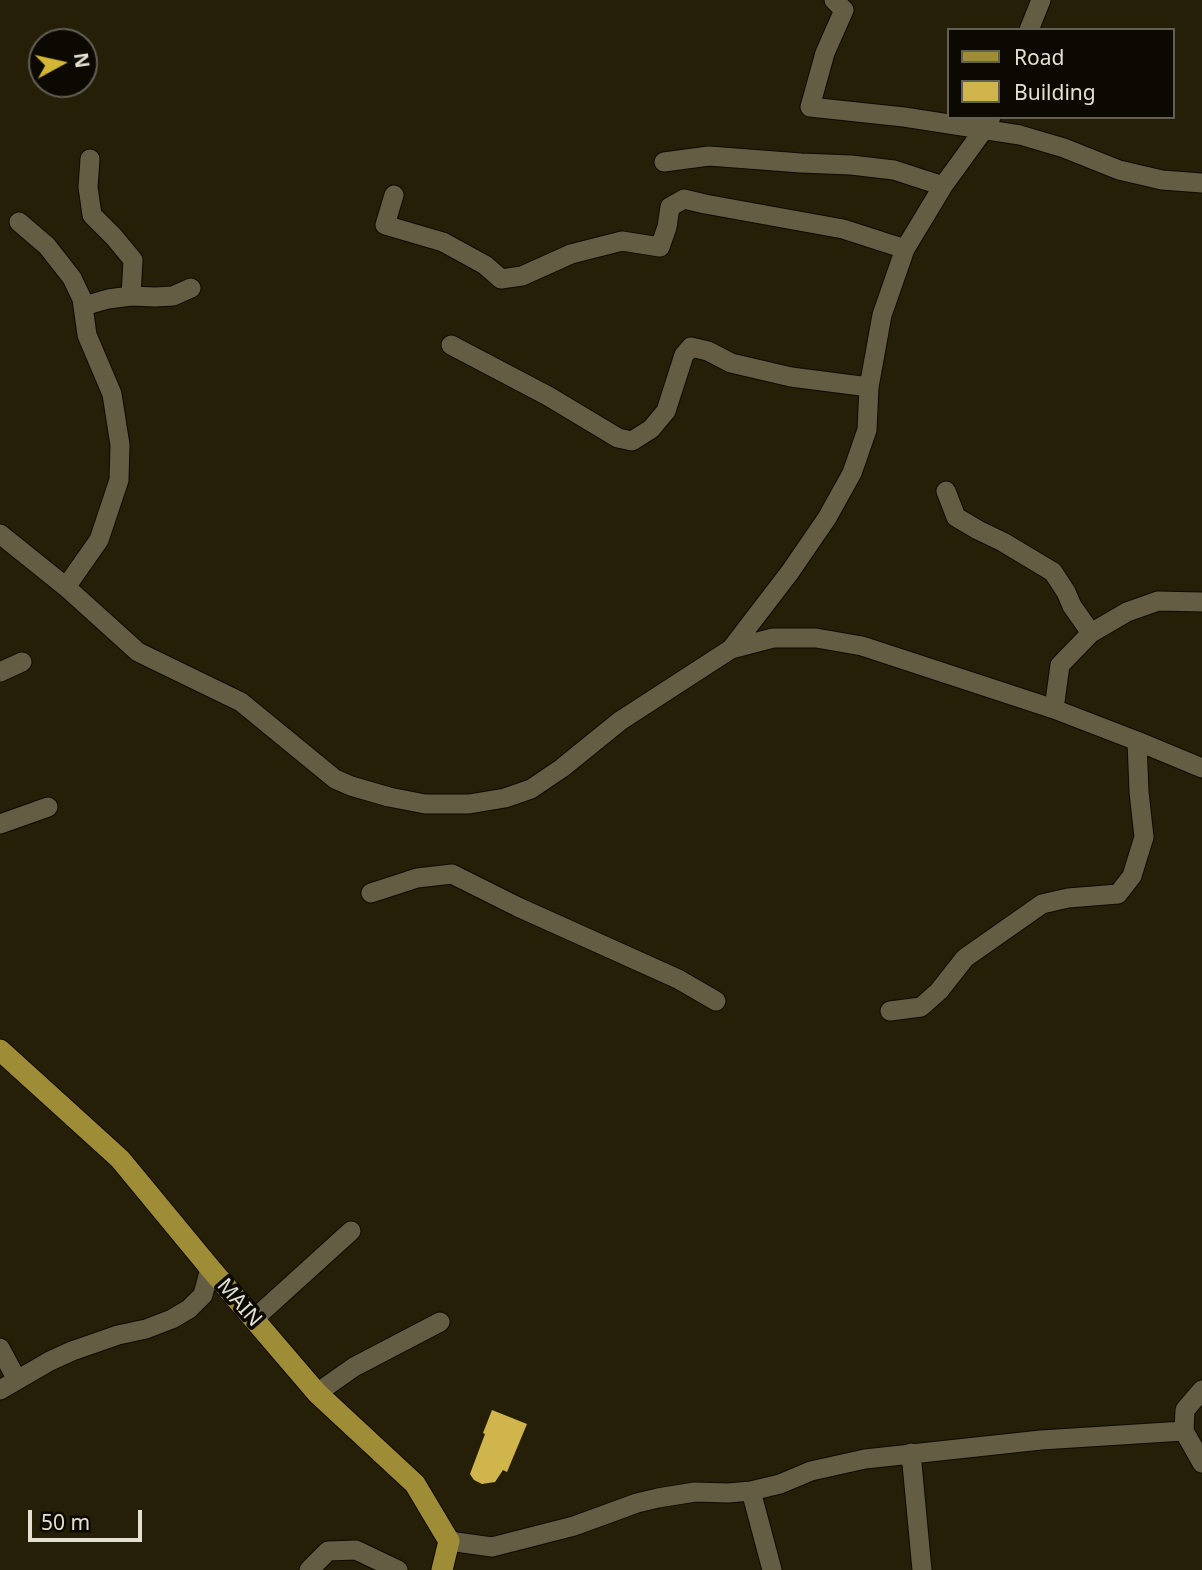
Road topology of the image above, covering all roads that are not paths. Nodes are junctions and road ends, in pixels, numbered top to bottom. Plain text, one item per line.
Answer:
1 (834, 0) edge
2 (1041, 0) edge
3 (1030, 28) edge
4 (988, 123) edge
5 (90, 159) dead end
6 (664, 162) dead end
7 (1202, 183) edge
8 (943, 186) junction
9 (394, 195) dead end
10 (19, 222) dead end
11 (905, 249) junction
12 (191, 288) dead end
13 (131, 296) junction
14 (84, 306) junction
15 (451, 345) dead end
16 (869, 387) junction
17 (946, 491) dead end
18 (0, 534) edge
19 (66, 587) junction
20 (1202, 601) edge
21 (1091, 633) junction
22 (730, 649) junction
23 (22, 662) dead end
24 (0, 672) edge
25 (1054, 709) junction
26 (1138, 741) junction
27 (1202, 768) edge
28 (48, 807) dead end
29 (0, 824) edge
30 (371, 893) dead end
31 (716, 1001) dead end
32 (890, 1011) dead end
33 (0, 1050) edge
34 (351, 1231) dead end
35 (210, 1268) junction
36 (254, 1319) junction
37 (440, 1322) dead end
38 (0, 1348) edge
39 (17, 1380) junction
40 (0, 1390) edge
41 (1202, 1390) edge
42 (317, 1393) junction
43 (1184, 1431) junction
44 (911, 1453) junction
45 (1202, 1463) edge
46 (751, 1491) junction
47 (449, 1541) junction
48 (311, 1570) edge
49 (398, 1570) edge
50 (442, 1570) edge
51 (772, 1570) edge
52 (922, 1570) edge

1 - 4 street
2 - 3 street
4 - 7 street
4 - 8 street
5 - 13 street
6 - 8 street
8 - 11 street
9 - 11 street
10 - 14 street
11 - 16 street
12 - 13 street
13 - 14 street
14 - 19 street
15 - 16 street
16 - 22 street
17 - 21 street
18 - 19 street
19 - 22 street
20 - 21 street
21 - 25 street
22 - 25 street
23 - 24 street
25 - 26 street
26 - 27 street
26 - 32 street
28 - 29 street
30 - 31 street
33 - 35 main road, MAIN
34 - 36 street
35 - 36 main road, MAIN
35 - 39 street
36 - 42 main road, MAIN
37 - 42 street
38 - 39 street
39 - 40 street
41 - 43 street
42 - 47 main road, MAIN
43 - 44 street
43 - 45 street
44 - 46 street
44 - 52 street
46 - 47 street
46 - 51 street
47 - 50 main road
48 - 49 street

